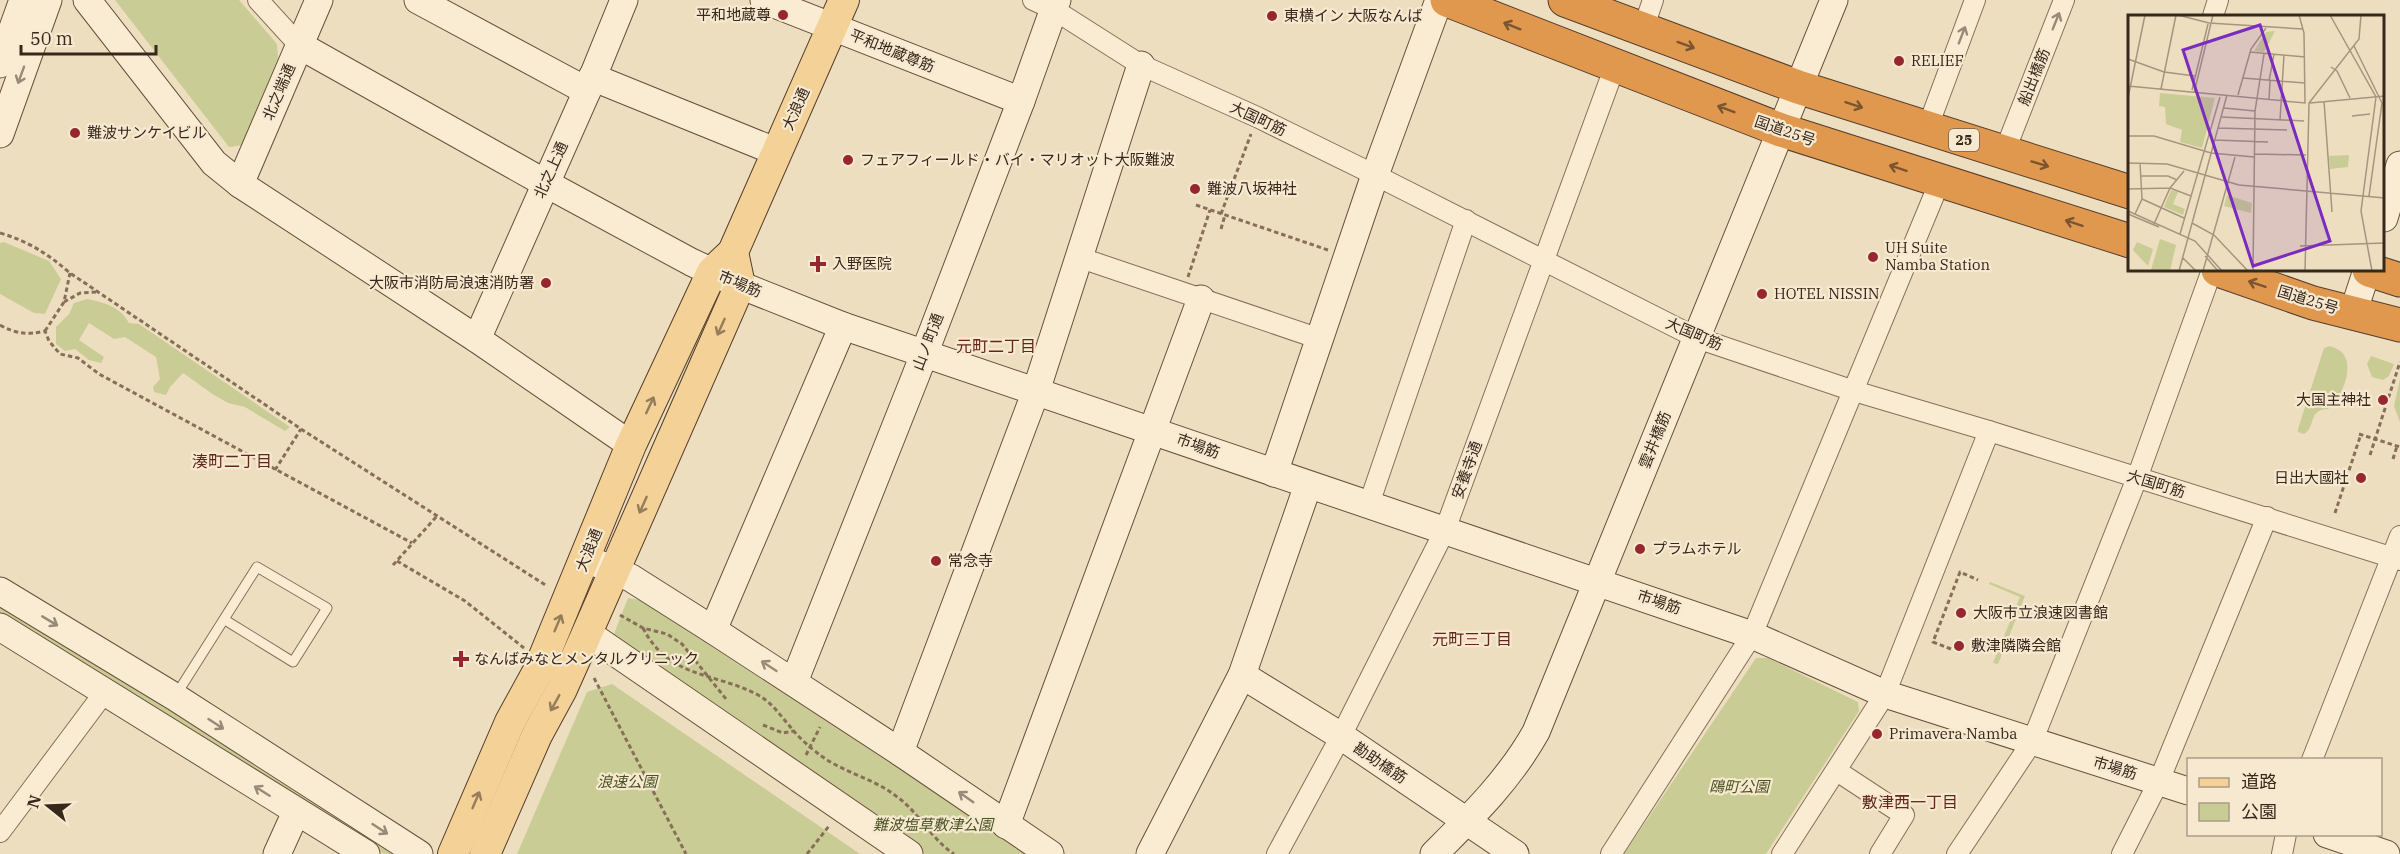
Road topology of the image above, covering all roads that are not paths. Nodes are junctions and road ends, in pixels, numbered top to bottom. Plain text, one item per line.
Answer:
1 (23, 0) edge
2 (48, 0) edge
3 (87, 0) edge
4 (258, 0) edge
5 (319, 0) edge
6 (418, 0) edge
7 (624, 0) edge
8 (764, 0) edge
9 (844, 0) edge
10 (1439, 0) edge
11 (1447, 0) edge
12 (1564, 0) edge
13 (1834, 0) edge
14 (1975, 0) edge
15 (2064, 0) edge
16 (2218, 0) edge
17 (1047, 3) edge
18 (1648, 14) edge
19 (2213, 15) edge
20 (832, 27) junction
21 (299, 45) junction
22 (0, 64) edge
23 (1141, 65) junction
24 (1615, 66) junction
25 (590, 84) junction
26 (1798, 87) junction
27 (1020, 101) junction
28 (1928, 129) junction
29 (1781, 130) junction
30 (0, 134) edge
31 (777, 152) junction
32 (2004, 153) junction
33 (2400, 165) edge
34 (1376, 175) junction
35 (1940, 181) junction
36 (545, 183) junction
37 (240, 184) junction
38 (2128, 191) edge
39 (2385, 215) edge
40 (1466, 220) junction
41 (2128, 240) edge
42 (733, 252) junction
43 (1078, 257) junction
44 (1544, 259) junction
45 (712, 272) junction
46 (2211, 272) edge
47 (2224, 272) edge
48 (2367, 272) edge
49 (2374, 272) edge
50 (2400, 280) edge
51 (740, 285) junction
52 (1192, 296) junction
53 (2353, 313) junction
54 (2400, 325) edge
55 (843, 326) junction
56 (1697, 338) junction
57 (477, 339) junction
58 (1320, 339) junction
59 (924, 352) junction
60 (1036, 391) junction
61 (1854, 391) junction
62 (1153, 430) junction
63 (1989, 430) junction
64 (631, 445) junction
65 (1274, 473) junction
66 (2137, 478) junction
67 (1308, 485) junction
68 (1369, 504) junction
69 (2267, 517) junction
70 (1445, 530) junction
71 (2400, 536) edge
72 (585, 558) junction
73 (2396, 559) edge
74 (614, 571) junction
75 (1598, 581) junction
76 (0, 591) edge
77 (225, 620) junction
78 (0, 627) edge
79 (713, 630) junction
80 (587, 633) junction
81 (1752, 635) junction
82 (1242, 675) junction
83 (794, 682) junction
84 (104, 693) junction
85 (1885, 694) junction
86 (175, 697) junction
87 (1341, 736) junction
88 (2032, 742) junction
89 (900, 752) junction
90 (2312, 758) edge
91 (1837, 771) junction
92 (2159, 781) junction
93 (2187, 790) edge
94 (296, 812) junction
95 (1466, 822) junction
96 (1006, 825) junction
97 (1, 828) edge
98 (2286, 836) edge
99 (2333, 836) edge
100 (2124, 853) edge
101 (277, 854) edge
102 (366, 854) edge
103 (418, 854) edge
104 (453, 854) edge
105 (485, 854) edge
106 (909, 854) edge
107 (1050, 854) edge
108 (1150, 854) edge
109 (1277, 854) edge
110 (1434, 854) edge
111 (1515, 854) edge
112 (1611, 854) edge
113 (1782, 854) edge
114 (1880, 854) edge
115 (1958, 854) edge
116 (2282, 854) edge
117 (2386, 854) edge

1 - 22 street
2 -> 30 street
3 - 37 street
4 - 21 street, 市場筋
5 - 21 street, 北之端通
6 - 25 street
7 - 25 street, 北之上通
8 - 20 street, 平和地蔵尊筋
9 - 20 main road, 大浪通
10 - 34 street
24 -> 11 highway, 国道25号
12 - 18 highway, 25
13 - 26 street, 雲井橋筋
28 -> 14 street
32 -> 15 street, 船出橋筋
16 - 19 street
17 - 23 street, 大国町筋
17 - 27 street, 山ノ町通
18 -> 26 highway, 25
20 - 27 street, 平和地蔵尊筋
20 - 31 main road, 大浪通
21 - 36 street, 市場筋
21 - 37 street, 北之端通
23 - 34 street, 大国町筋
23 - 43 street
29 -> 24 highway, 国道25号
24 - 44 street, 安養寺通
25 - 31 street
25 - 36 street, 北之上通
26 -> 28 highway, 25
26 - 29 street, 雲井橋筋
27 - 59 street, 山ノ町通
28 - 32 highway, 25
35 -> 29 highway, 国道25号
29 - 56 street, 雲井橋筋
31 - 42 main road, 大浪通
32 -> 38 highway, 25
33 - 39 street
34 - 40 street, 大国町筋
34 - 58 street
41 -> 35 highway, 国道25号
35 - 61 street
36 - 45 street, 市場筋
36 - 57 street, 北之上通
37 - 57 street
40 - 44 street, 大国町筋
40 - 68 street
42 - 45 main road, 大浪通
42 - 51 main road
43 - 52 street
43 - 60 street
44 - 56 street, 大国町筋
44 - 70 street, 安養寺通
45 - 51 street, 市場筋
64 -> 45 main road, 大浪通
46 - 66 street
53 -> 47 highway, 国道25号
48 - 53 street
49 - 50 highway
51 - 55 street, 市場筋
51 -> 74 main road, 大浪通
52 - 58 street
52 - 62 street
53 - 54 highway, 国道25号
55 - 59 street, 市場筋
55 - 79 street
56 - 61 street, 大国町筋
56 - 75 street, 雲井橋筋
57 - 64 street
58 - 65 street
59 - 60 street, 市場筋
59 - 83 street, 山ノ町通
60 - 62 street, 市場筋
60 - 89 street
61 - 63 street, 大国町筋
61 - 81 street
62 - 65 street, 市場筋
62 - 96 street
63 - 66 street, 大国町筋
63 - 85 street
64 - 72 main road, 大浪通
65 - 67 street, 市場筋
66 - 69 street, 大国町筋
66 - 88 street
67 - 68 street, 市場筋
67 - 82 street
68 - 70 street, 市場筋
69 - 73 street, 大国町筋
69 - 92 street
70 - 75 street, 市場筋
70 - 87 street, 安養寺通
71 - 73 street
72 - 74 street
104 -> 72 main road, 大浪通
73 - 90 street
74 - 79 street
74 - 80 main road, 大浪通
75 - 81 street, 市場筋
75 - 95 street, 雲井橋筋
76 -> 86 street
77 - 77 lane
77 - 86 lane
78 - 84 street
83 -> 79 street
80 -> 105 main road, 大浪通
80 - 106 street
81 - 85 street, 市場筋
81 - 112 street
82 - 87 street, 勘助橋筋
82 - 108 street
83 - 89 street
94 -> 84 street
84 - 97 street
85 - 88 street, 市場筋
85 - 91 street
86 -> 103 street
87 - 95 street, 勘助橋筋
87 - 109 street, 安養寺通
88 - 92 street, 市場筋
88 - 115 street
96 -> 89 street
91 - 113 street
91 - 114 street
92 - 93 street, 市場筋
92 - 100 street
94 - 101 street
94 - 102 street
95 - 110 street, 雲井橋筋
95 - 111 street, 勘助橋筋
96 - 107 street
98 - 116 street
99 - 117 street

